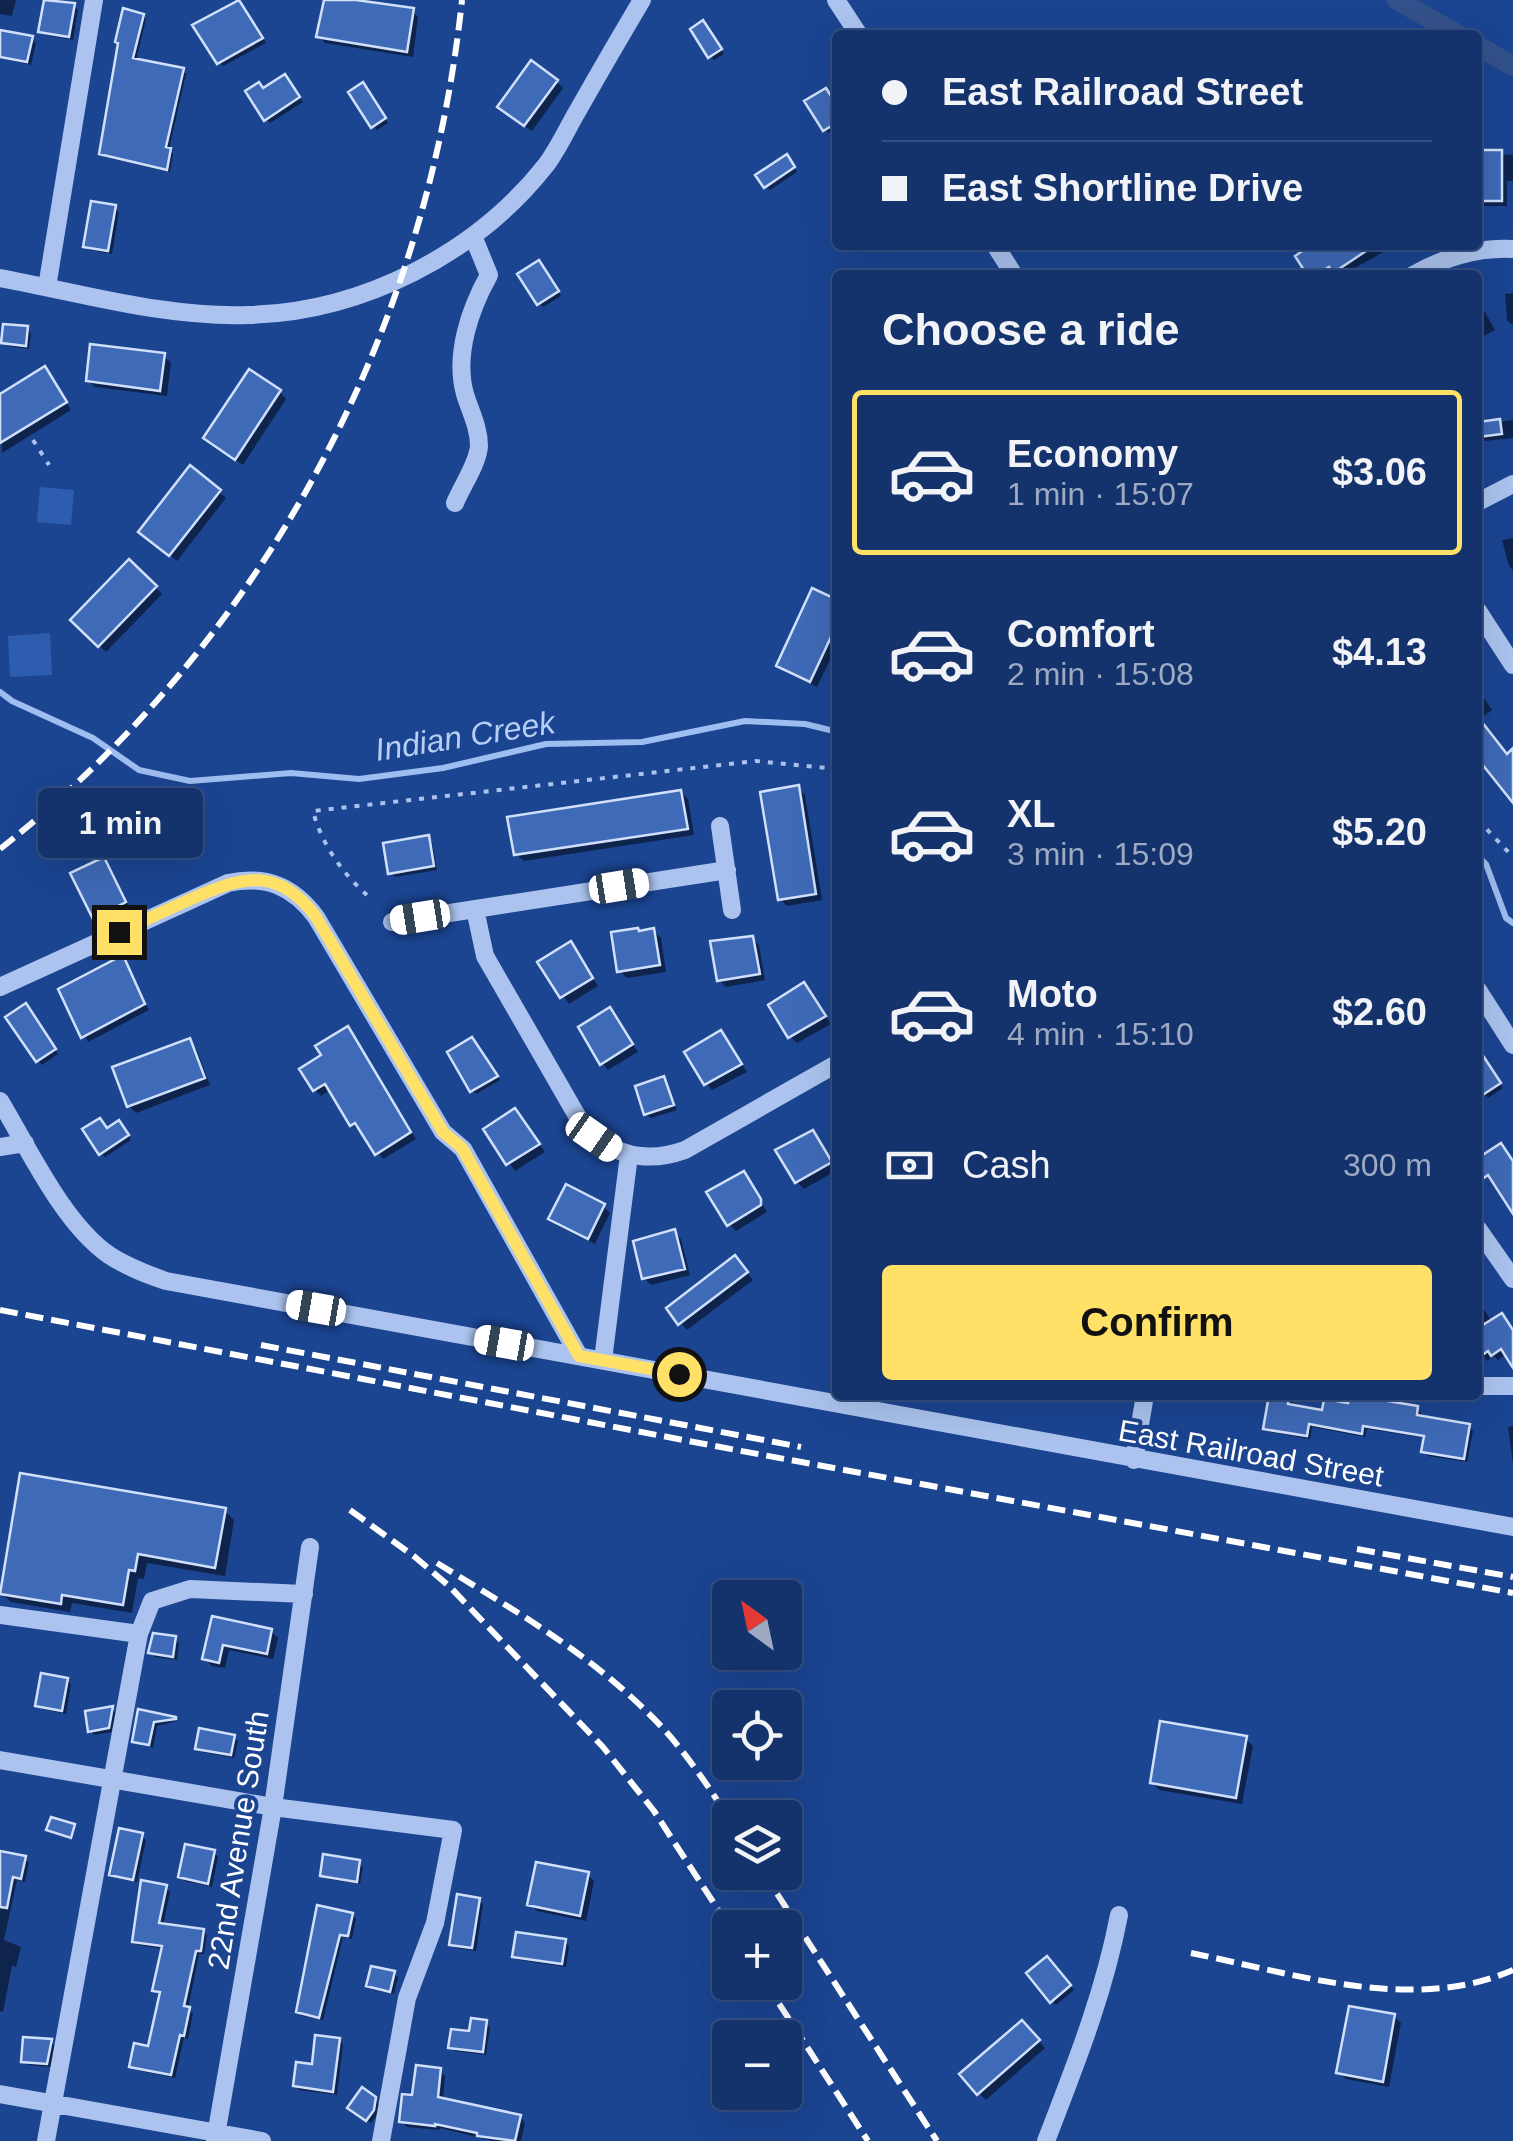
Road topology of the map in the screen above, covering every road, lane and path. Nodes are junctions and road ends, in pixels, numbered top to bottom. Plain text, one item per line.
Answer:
1 (94, 0) edge
2 (642, 0) edge
3 (836, 0) edge
4 (856, 30) edge
5 (473, 236) junction
6 (1513, 248) edge
7 (1423, 270) edge
8 (0, 278) edge
9 (47, 287) junction
10 (32, 440) dead end
11 (49, 466) dead end
12 (1513, 484) edge
13 (1482, 500) edge
14 (454, 503) dead end
15 (1482, 618) edge
16 (1513, 665) edge
17 (832, 768) edge
18 (1482, 824) edge
19 (720, 826) dead end
20 (1513, 857) edge
21 (727, 870) junction
22 (367, 894) dead end
23 (476, 909) junction
24 (732, 910) dead end
25 (392, 922) dead end
26 (0, 987) edge
27 (1485, 1020) edge
28 (1513, 1045) edge
29 (832, 1066) edge
30 (0, 1102) edge
31 (25, 1143) junction
32 (0, 1147) edge
33 (629, 1156) junction
34 (1482, 1235) edge
35 (1513, 1279) edge
36 (579, 1356) junction
37 (603, 1360) junction
38 (1482, 1386) edge
39 (1513, 1386) edge
40 (1144, 1400) edge
41 (1134, 1460) junction
42 (1513, 1527) edge
43 (310, 1547) dead end
44 (304, 1594) junction
45 (0, 1615) edge
46 (138, 1634) junction
47 (0, 1760) edge
48 (112, 1779) junction
49 (272, 1807) junction
50 (1118, 1915) dead end
51 (0, 2094) edge
52 (53, 2104) junction
53 (216, 2137) edge
54 (46, 2141) edge
55 (262, 2141) edge
56 (381, 2141) edge
57 (1046, 2141) edge

1 - 9 street
2 - 5 street
3 - 4 street
5 - 9 street
5 - 14 street
6 - 7 street
8 - 9 street
10 - 11 path
12 - 13 street
15 - 16 street
17 - 22 path
18 - 20 path
19 - 21 street
21 - 23 street
21 - 24 street
23 - 25 street
23 - 33 street
26 - 36 street
27 - 28 street
29 - 33 street
30 - 31 street, East Railroad Street
31 - 32 street
31 - 36 street, East Railroad Street
33 - 37 street
34 - 35 street
36 - 37 street, East Railroad Street
37 - 41 street, East Railroad Street
38 - 39 street
40 - 41 street
41 - 42 street, East Railroad Street
43 - 44 street, 22nd Avenue South
44 - 46 street
44 - 49 street, 22nd Avenue South
45 - 46 street
46 - 48 street
47 - 48 street
48 - 49 street
48 - 52 street
49 - 53 street, 22nd Avenue South
49 - 56 street
50 - 57 street
51 - 52 street
52 - 53 street
52 - 54 street
53 - 55 street

